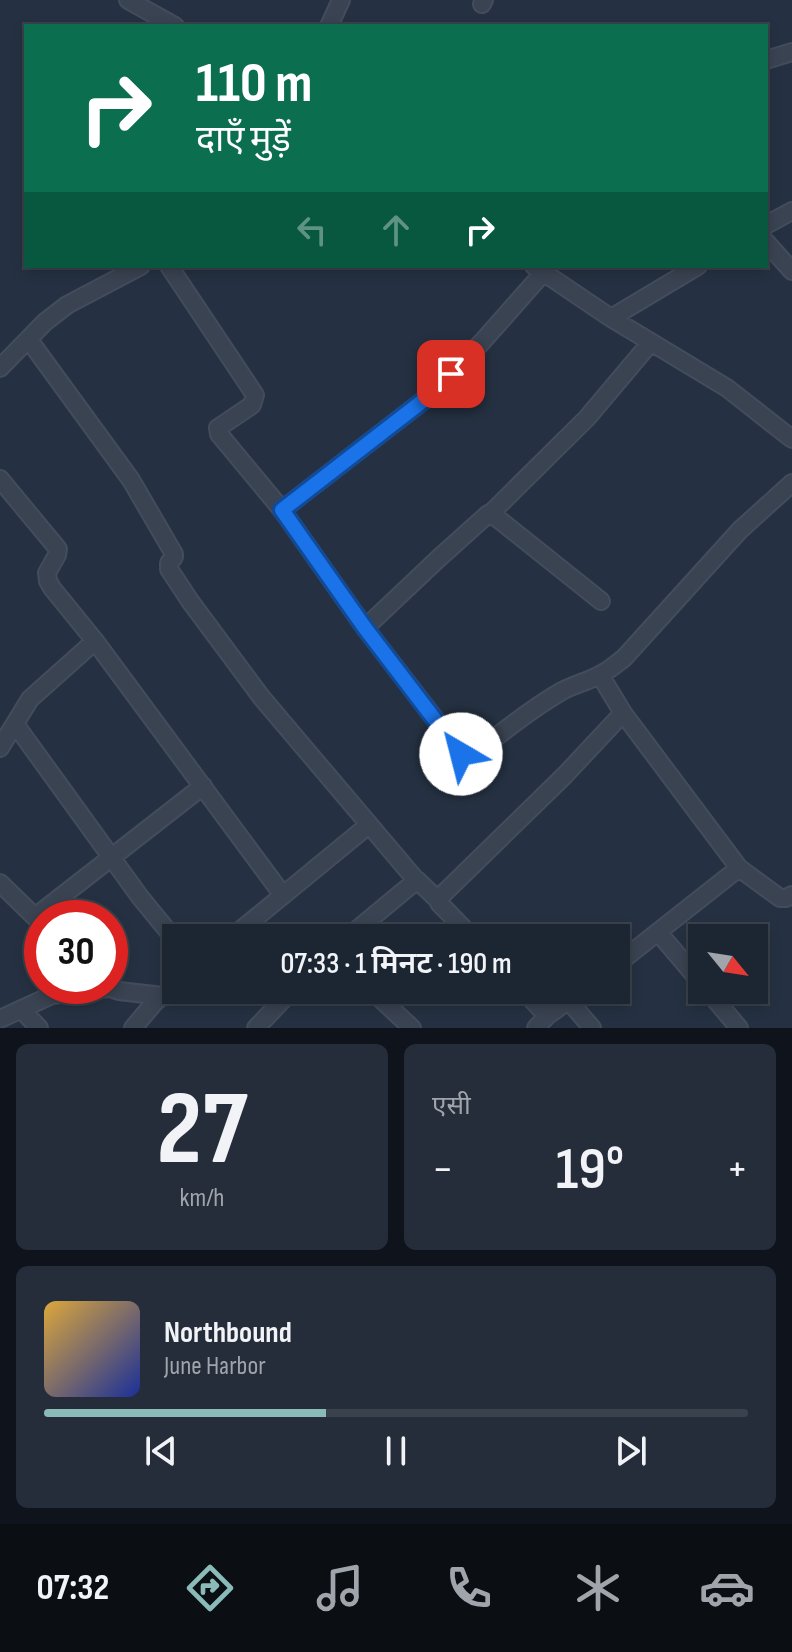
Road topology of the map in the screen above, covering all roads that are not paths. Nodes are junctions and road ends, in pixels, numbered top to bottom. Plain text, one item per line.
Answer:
1 (128, 0) edge
2 (341, 0) edge
3 (171, 24) edge
4 (330, 24) edge
5 (792, 52) edge
6 (768, 59) edge
7 (792, 211) edge
8 (768, 224) edge
9 (768, 244) edge
10 (137, 268) edge
11 (170, 268) edge
12 (695, 268) edge
13 (539, 269) edge
14 (792, 271) edge
15 (611, 318) junction
16 (29, 340) junction
17 (651, 342) junction
18 (0, 368) edge
19 (792, 439) edge
20 (0, 479) edge
21 (792, 483) edge
22 (282, 510) junction
23 (490, 514) junction
24 (601, 601) dead end
25 (365, 628) junction
26 (95, 641) junction
27 (600, 675) junction
28 (623, 713) junction
29 (15, 724) junction
30 (0, 748) edge
31 (203, 786) junction
32 (367, 822) junction
33 (112, 858) junction
34 (739, 868) junction
35 (416, 880) junction
36 (0, 883) edge
37 (282, 894) junction
38 (63, 900) edge
39 (438, 900) junction
40 (789, 901) edge
41 (24, 906) edge
42 (163, 924) edge
43 (247, 924) edge
44 (364, 924) edge
45 (460, 924) edge
46 (658, 932) junction
47 (630, 954) edge
48 (688, 967) edge
49 (162, 990) edge
50 (128, 991) edge
51 (162, 998) edge
52 (33, 1004) edge
53 (279, 1004) edge
54 (386, 1004) edge
55 (531, 1004) edge
56 (565, 1004) edge
57 (572, 1004) edge
58 (719, 1004) edge
59 (21, 1009) junction
60 (0, 1019) edge
61 (542, 1022) edge
62 (39, 1028) edge
63 (133, 1028) edge
64 (256, 1028) edge
65 (412, 1028) edge
66 (592, 1028) edge
67 (739, 1028) edge

1 - 3 street
2 - 4 street
5 - 6 street
7 - 8 street
9 - 14 street
10 - 16 street
11 - 22 street
12 - 15 street
13 - 15 street
13 - 22 street
15 - 17 street
16 - 18 street
16 - 32 street
17 - 19 street
17 - 23 street
20 - 26 street
21 - 27 street
22 - 25 street
23 - 24 street
23 - 25 street
25 - 27 street
26 - 29 street
26 - 31 street
27 - 28 street
28 - 34 street
28 - 39 street
29 - 30 street
29 - 33 street
31 - 33 street
31 - 37 street
32 - 35 street
32 - 37 street
33 - 38 street
33 - 42 street
34 - 40 street
34 - 46 street
35 - 39 street
35 - 44 street
36 - 41 street
37 - 43 street
39 - 45 street
46 - 47 street
46 - 48 street
49 - 50 street
51 - 63 street
52 - 59 street
53 - 64 street
54 - 65 street
55 - 61 street
56 - 61 street
57 - 66 street
58 - 67 street
59 - 60 street
59 - 62 street

